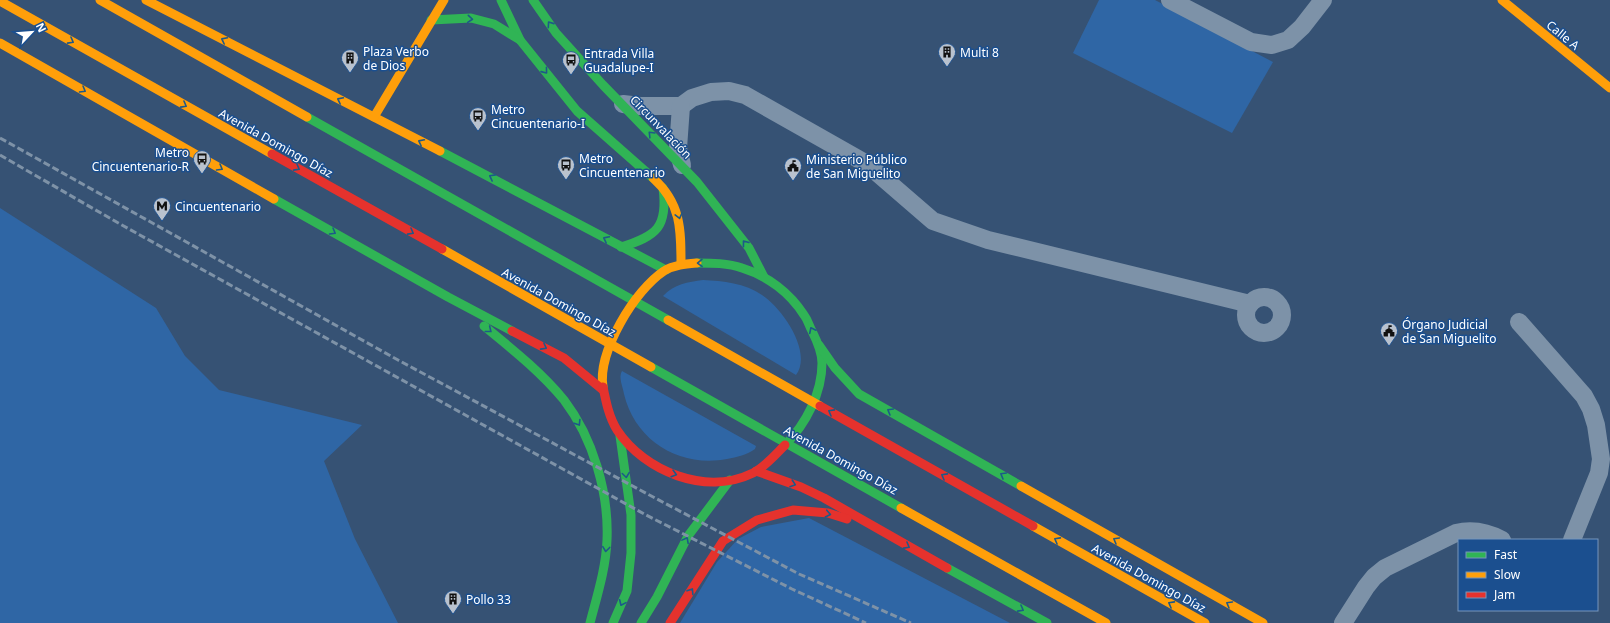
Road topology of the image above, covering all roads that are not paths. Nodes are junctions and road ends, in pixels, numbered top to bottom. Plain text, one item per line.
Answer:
1 (100, 0) edge
2 (146, 0) edge
3 (444, 0) edge
4 (501, 0) edge
5 (533, 0) edge
6 (1170, 0) edge
7 (1323, 0) edge
8 (1502, 0) edge
9 (0, 1) edge
10 (432, 20) junction
11 (520, 40) junction
12 (0, 43) edge
13 (1610, 88) edge
14 (623, 104) junction
15 (682, 106) junction
16 (374, 117) junction
17 (682, 166) junction
18 (663, 187) junction
19 (621, 247) junction
20 (681, 264) junction
21 (666, 270) junction
22 (764, 277) junction
23 (448, 297) junction
24 (1250, 304) dead end
25 (1519, 322) dead end
26 (819, 345) junction
27 (602, 390) junction
28 (620, 436) junction
29 (756, 471) junction
30 (730, 480) junction
31 (875, 528) junction
32 (1499, 539) edge
33 (1572, 539) edge
34 (590, 623) edge
35 (613, 623) edge
36 (641, 623) edge
37 (670, 623) edge
38 (1048, 623) edge
39 (1106, 623) edge
40 (1205, 623) edge
41 (1263, 623) edge
42 (1343, 623) edge

40 -> 1 main road, Avenida Domingo Díaz
16 -> 2 main road
3 - 10 main road
4 - 11 main road
14 -> 5 main road, Circunvalación
6 - 7 street
8 - 13 main road, Calle A
9 -> 39 main road, Avenida Domingo Díaz
10 -> 11 main road
10 - 16 main road
11 -> 18 main road
12 -> 23 main road
14 - 15 street
17 -> 14 main road, Circunvalación
15 - 17 street
15 - 24 street
19 -> 16 main road
22 -> 17 main road, Circunvalación
18 - 19 main road
18 -> 20 main road
19 - 21 main road
20 - 21 main road
22 -> 20 main road
21 - 27 main road
26 -> 22 main road
23 -> 27 main road
23 -> 34 main road
25 - 33 street
26 - 29 main road
41 -> 26 main road
27 - 28 main road
28 -> 30 main road
28 -> 35 main road
29 - 30 main road
29 -> 31 main road
36 -> 30 main road
37 -> 31 main road
31 -> 38 main road
32 - 42 street

